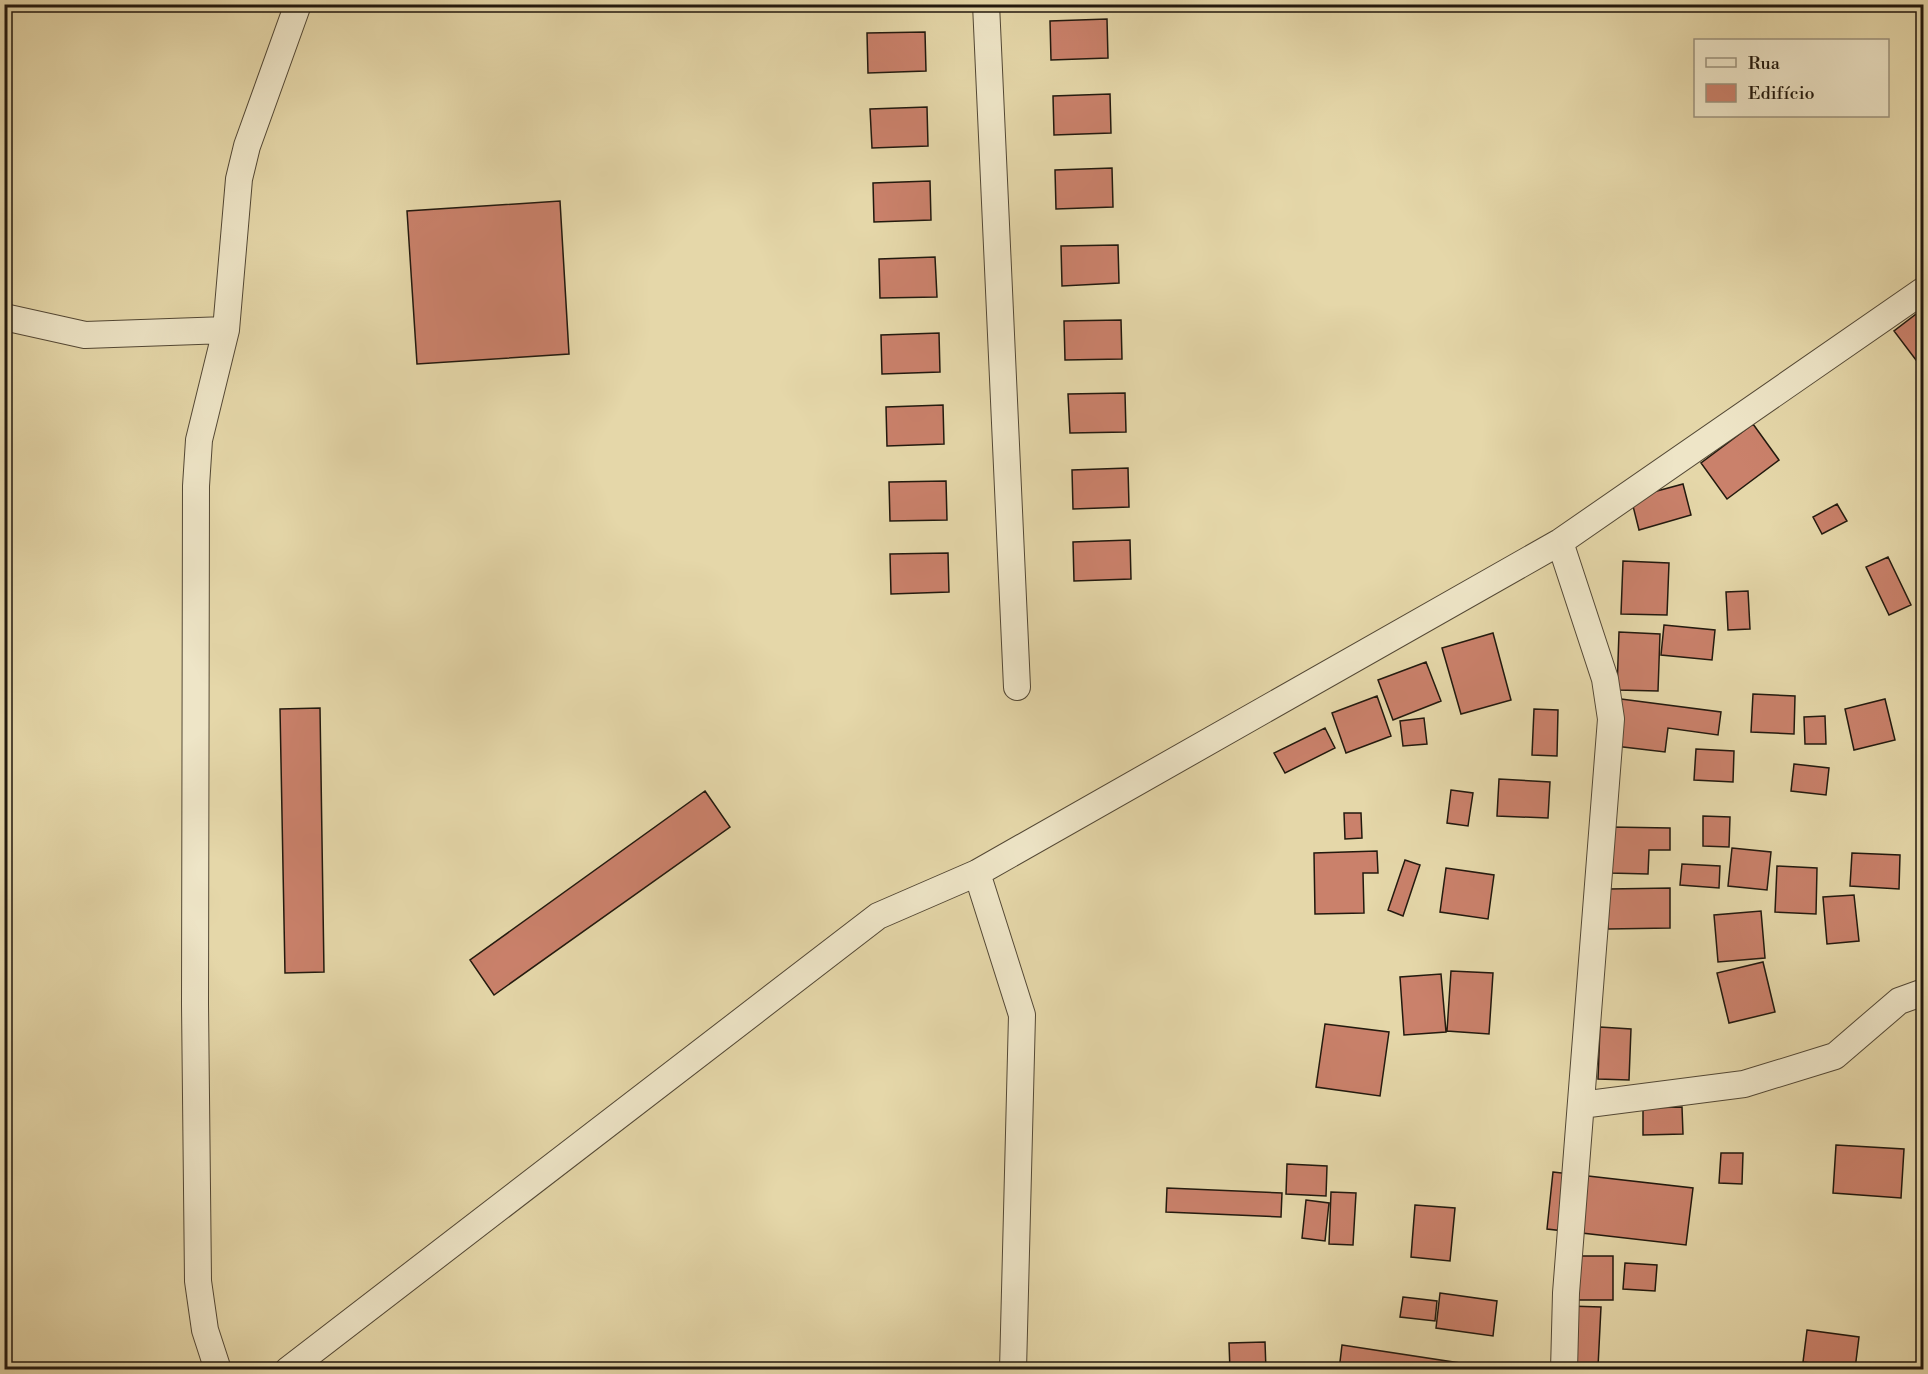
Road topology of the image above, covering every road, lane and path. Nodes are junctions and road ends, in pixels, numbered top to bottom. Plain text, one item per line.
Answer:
1 (298, 4) edge
2 (986, 4) edge
3 (1923, 290) edge
4 (4, 316) edge
5 (226, 330) junction
6 (1560, 542) junction
7 (1017, 687) dead end
8 (976, 873) junction
9 (1923, 992) edge
10 (1581, 1105) junction
11 (218, 1370) edge
12 (288, 1370) edge
13 (1013, 1370) edge
14 (1564, 1370) edge

1 - 5 street
2 - 7 street
3 - 6 street
4 - 5 street
5 - 11 street
6 - 8 street
6 - 10 street
8 - 12 street
8 - 13 street
9 - 10 street
10 - 14 street

